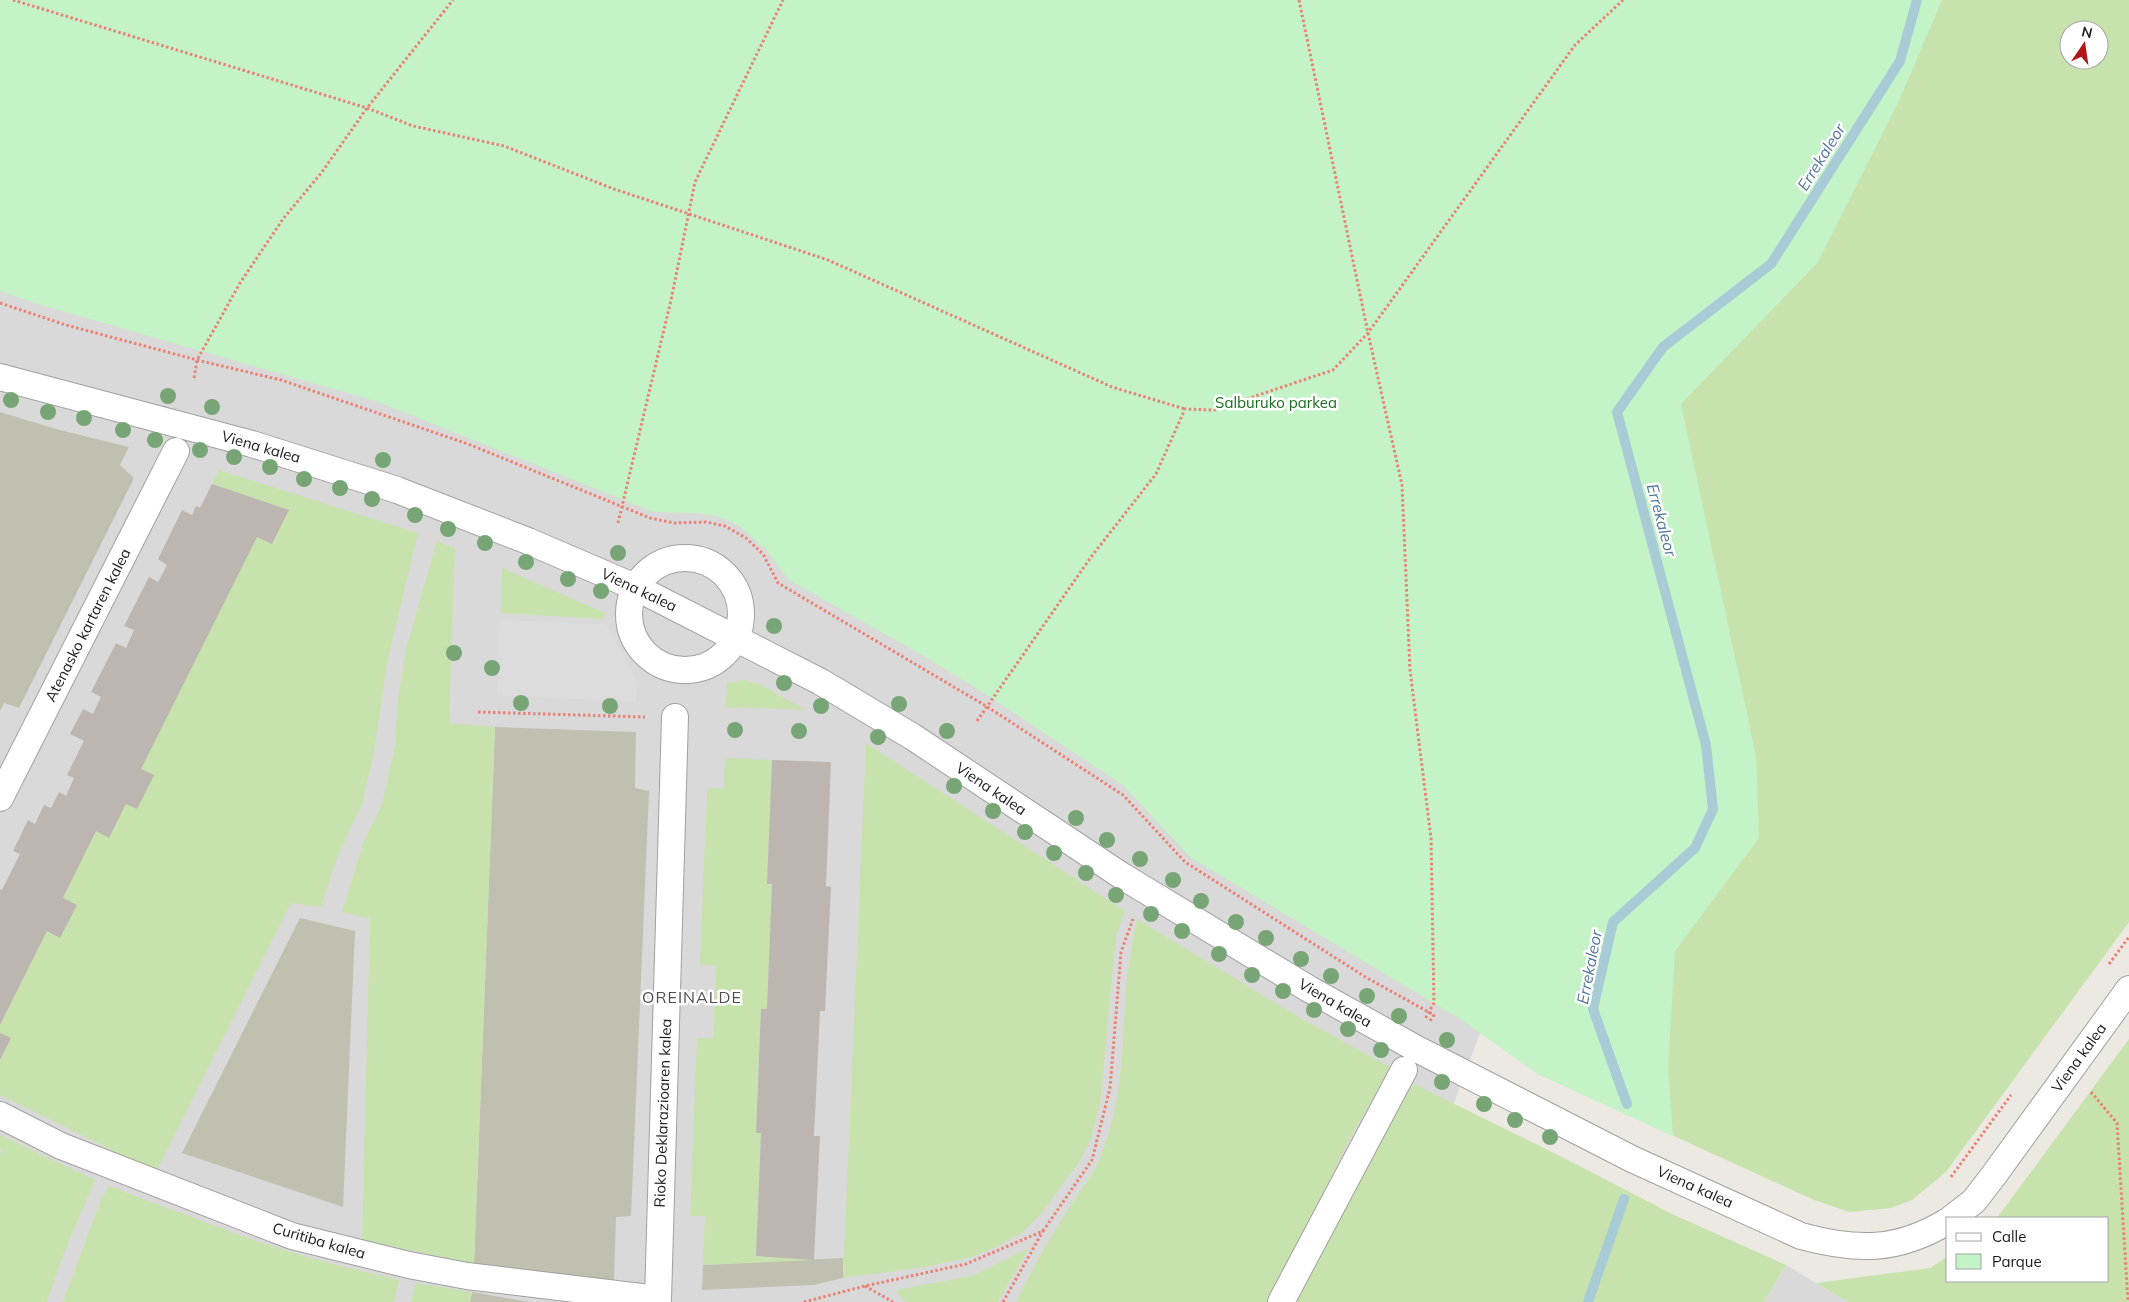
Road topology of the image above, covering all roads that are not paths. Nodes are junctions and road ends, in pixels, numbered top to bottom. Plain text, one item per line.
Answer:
1 (0, 376) edge
2 (176, 451) dead end
3 (635, 587) junction
4 (736, 638) junction
5 (675, 718) road end
6 (0, 798) edge
7 (2129, 989) edge
8 (1404, 1070) dead end
9 (0, 1116) edge
10 (1953, 1217) edge
11 (1946, 1222) edge
12 (658, 1299) joint
13 (1282, 1302) edge

1 - 3 street, Viena kalea
2 - 6 street, Atenasko kartaren kalea
3 - 4 street, Viena kalea
3 - 4 street
3 - 4 street
4 - 11 street, Viena kalea
5 - 12 street, Rioko Deklarazioaren kalea
7 - 10 street, Viena kalea
8 - 13 street
9 - 12 street, Curitiba kalea

